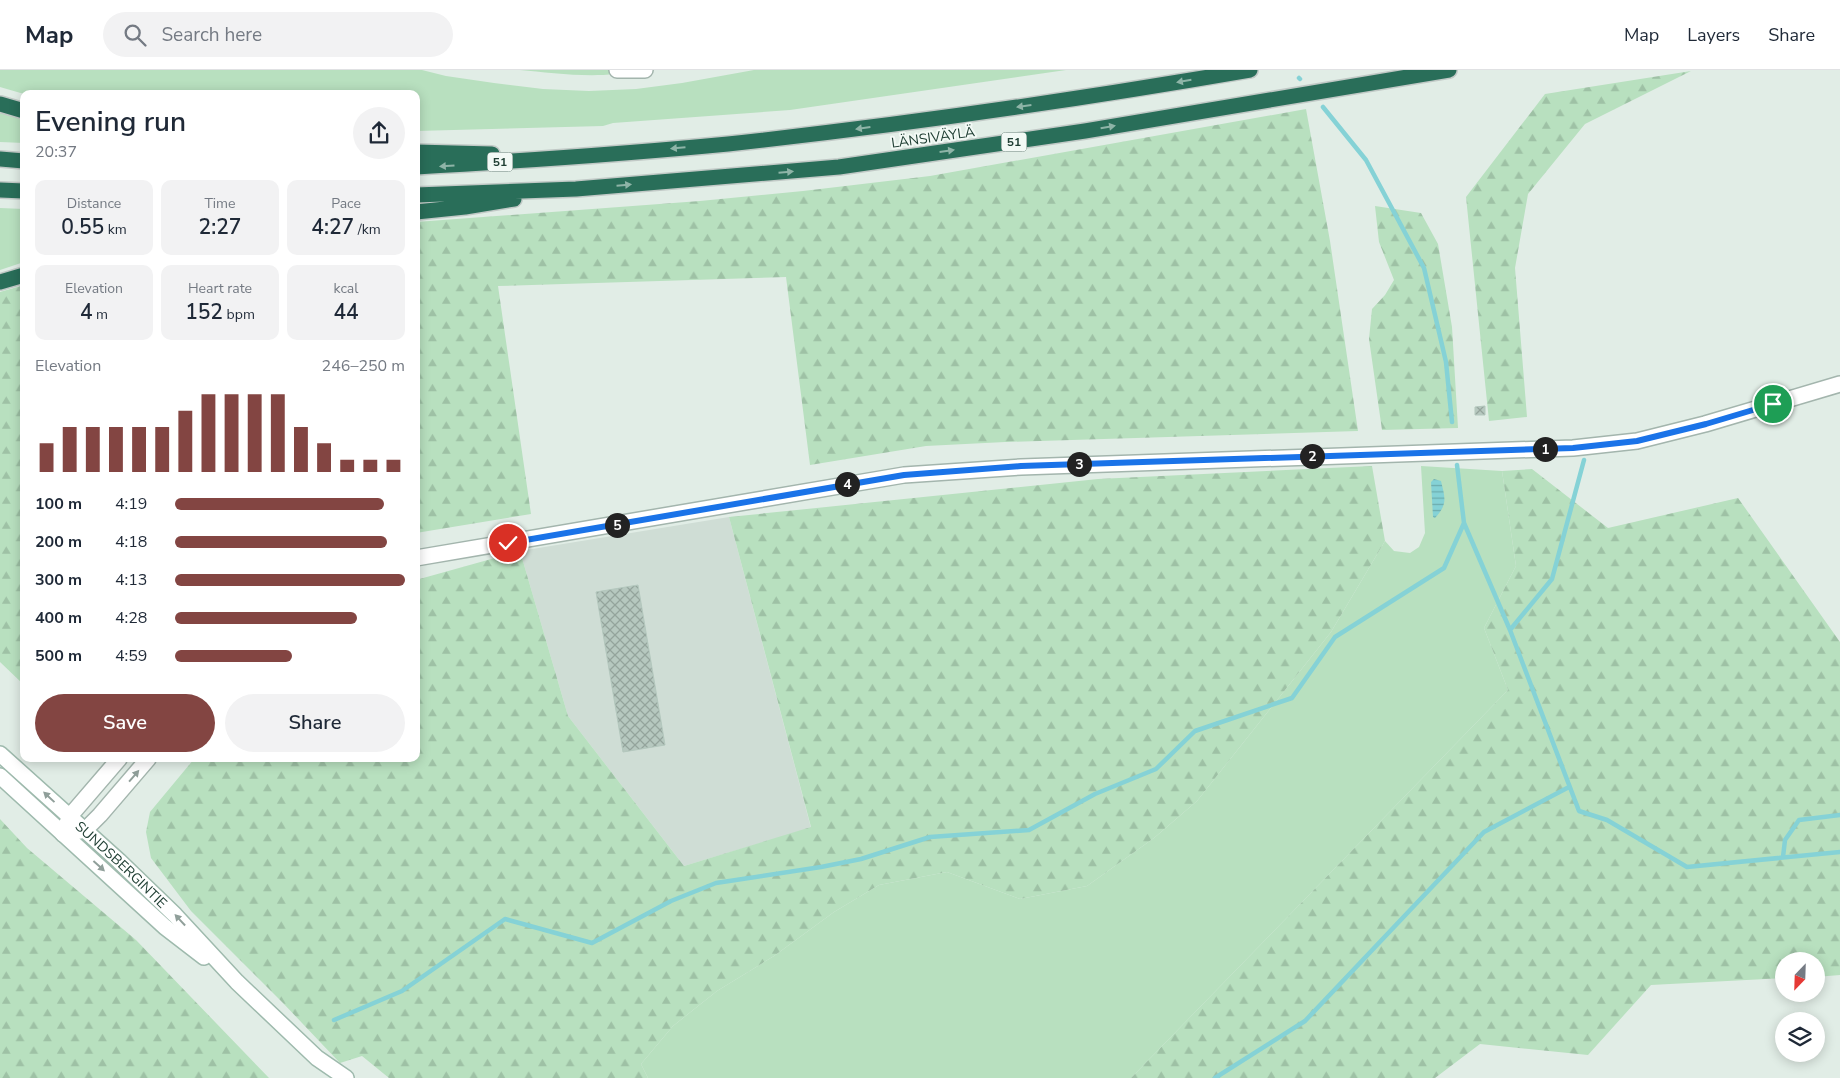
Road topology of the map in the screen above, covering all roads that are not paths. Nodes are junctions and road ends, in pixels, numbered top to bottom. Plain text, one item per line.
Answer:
1 (617, 70) edge
2 (645, 70) edge
3 (1250, 70) edge
4 (1449, 70) edge
5 (0, 104) edge
6 (20, 110) edge
7 (420, 152) edge
8 (583, 157) junction
9 (0, 159) edge
10 (20, 161) edge
11 (420, 168) edge
12 (576, 189) junction
13 (0, 190) edge
14 (20, 191) edge
15 (420, 195) edge
16 (420, 212) edge
17 (20, 276) edge
18 (0, 282) edge
19 (1840, 384) edge
20 (420, 557) edge
21 (0, 754) edge
22 (116, 762) edge
23 (145, 762) edge
24 (0, 776) edge
25 (70, 816) junction
26 (85, 830) junction
27 (63, 834) junction
28 (237, 982) junction
29 (317, 1058) junction
30 (332, 1078) edge
31 (346, 1078) edge

1 - 2 street
3 -> 8 highway, LÄNSIVÄYLÄ / 51
12 -> 4 highway, LÄNSIVÄYLÄ / 51
5 - 6 highway
7 - 8 highway
8 -> 11 highway, LÄNSIVÄYLÄ / 51
9 - 10 highway
12 - 15 highway, LÄNSIVÄYLÄ / 51
12 - 16 highway
13 - 14 highway
17 - 18 highway
19 - 20 street
25 -> 21 street, SUNDSBERGINTIE
22 - 25 street
26 -> 23 street
24 - 27 street, SUNDSBERGINTIE
25 - 26 street, SUNDSBERGINTIE
25 - 27 street
26 - 27 street
28 -> 26 street, SUNDSBERGINTIE
27 -> 28 street, SUNDSBERGINTIE
28 - 29 street, SUNDSBERGINTIE
29 - 30 street, SUNDSBERGINTIE
29 - 31 street, SUNDSBERGINTIE

